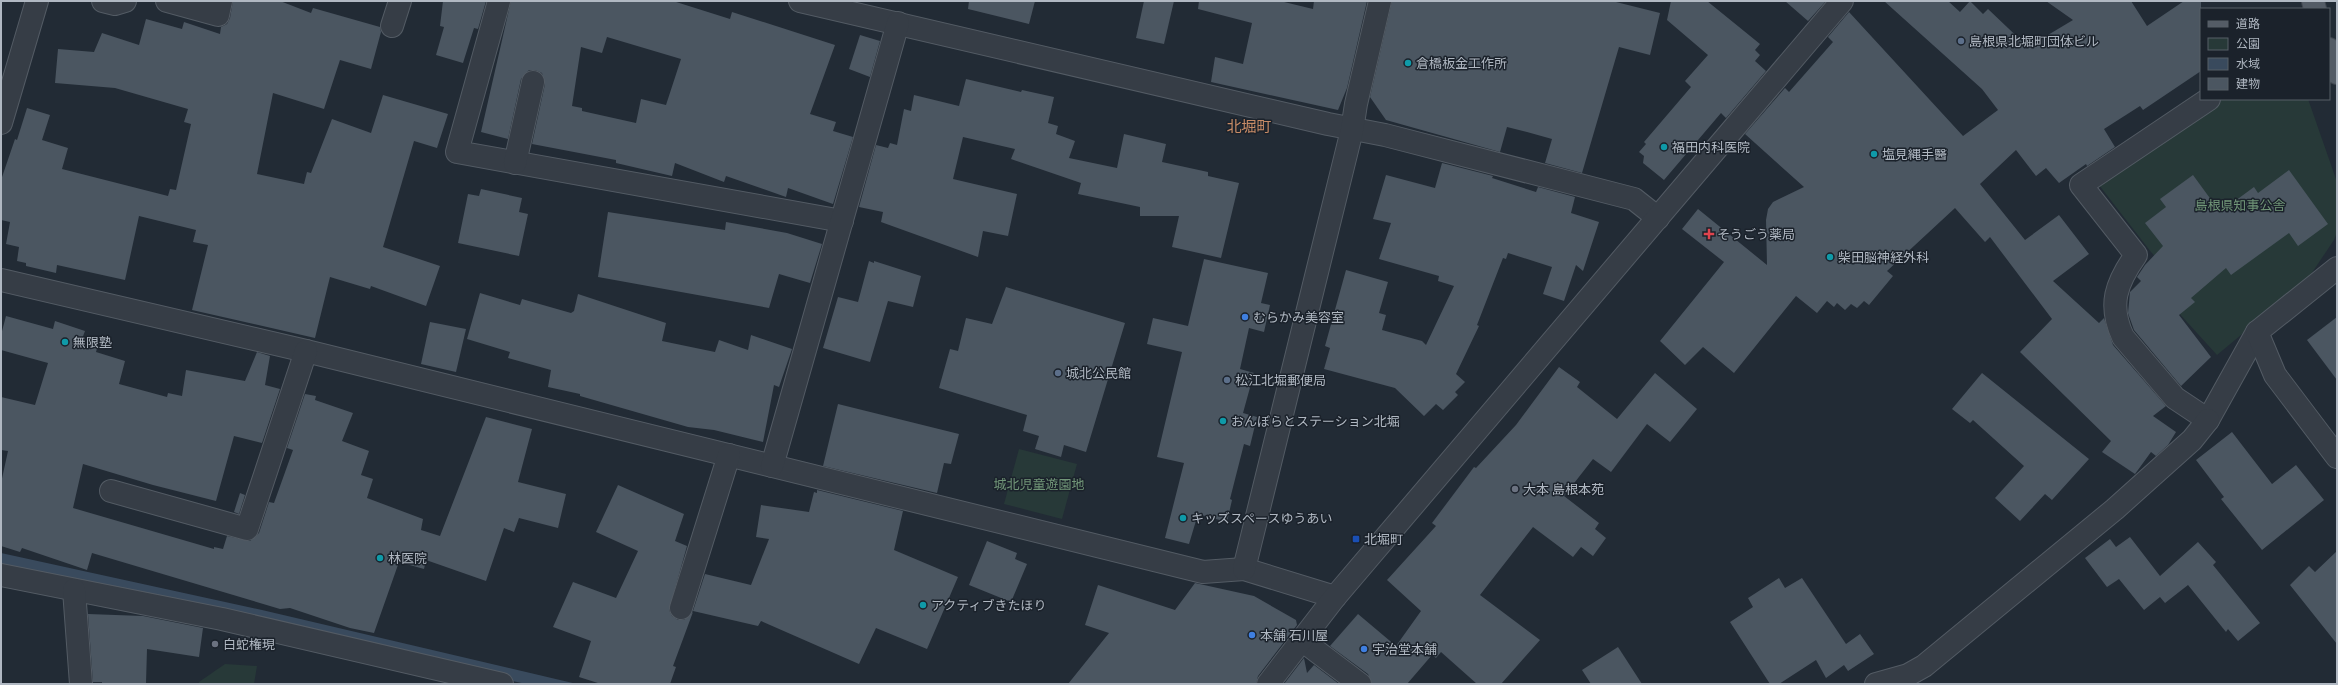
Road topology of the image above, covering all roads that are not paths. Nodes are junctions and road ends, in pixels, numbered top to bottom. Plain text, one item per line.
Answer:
1 (37, 1) edge
2 (103, 1) edge
3 (125, 1) edge
4 (168, 1) edge
5 (221, 1) edge
6 (400, 1) edge
7 (499, 1) edge
8 (800, 1) edge
9 (1380, 1) edge
10 (1842, 1) edge
11 (898, 23) junction
12 (392, 26) dead end
13 (2330, 52) edge
14 (2337, 73) edge
15 (533, 82) dead end
16 (2207, 100) edge
17 (1, 123) edge
18 (1352, 130) junction
19 (515, 163) junction
20 (1658, 218) junction
21 (842, 221) junction
22 (2337, 268) edge
23 (1, 280) edge
24 (2257, 332) junction
25 (306, 351) junction
26 (2208, 420) junction
27 (730, 455) junction
28 (2337, 457) edge
29 (772, 466) junction
30 (111, 491) dead end
31 (1244, 570) junction
32 (1, 575) edge
33 (74, 590) junction
34 (1335, 597) junction
35 (681, 608) dead end
36 (1303, 641) junction
37 (81, 684) edge
38 (502, 684) edge
39 (1268, 684) edge
40 (1360, 684) edge
41 (1876, 684) edge

1 - 17 street
2 - 3 street
4 - 5 street
6 - 12 street
7 - 19 street
8 - 11 street
9 - 18 street
10 - 20 street
11 - 18 street
11 - 21 street
13 - 14 main road
15 - 19 street
16 - 26 street
18 - 20 street
18 - 31 street
19 - 21 street
20 - 34 street
21 - 29 street
22 - 24 street
23 - 25 street
24 - 26 street
24 - 28 street
25 - 27 street
25 - 30 street
26 - 41 street
27 - 29 street
27 - 35 street
29 - 31 street
31 - 34 street
32 - 33 street
33 - 37 street
33 - 38 street
34 - 36 street
36 - 39 street
36 - 40 street

